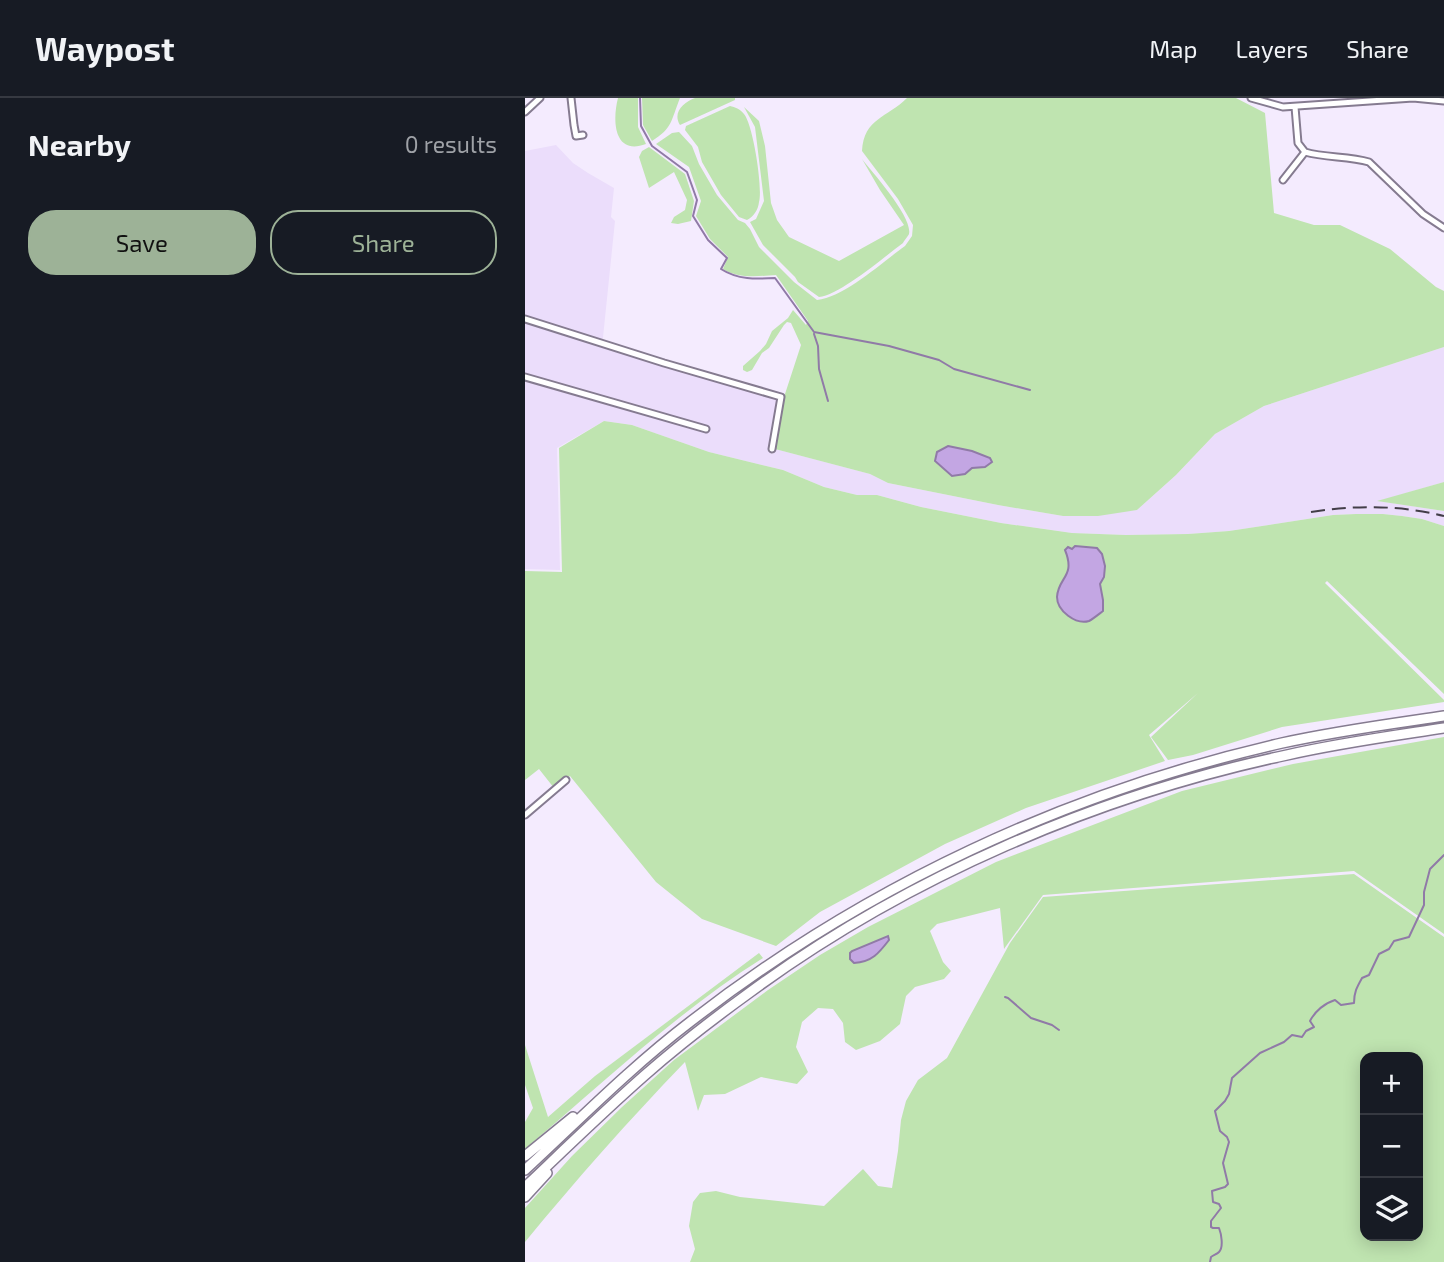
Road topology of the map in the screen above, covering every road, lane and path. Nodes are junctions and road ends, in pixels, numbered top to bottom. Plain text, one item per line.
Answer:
1 (540, 98) edge
2 (571, 98) edge
3 (1251, 98) edge
4 (1413, 98) edge
5 (1444, 101) edge
6 (1295, 107) junction
7 (525, 112) edge
8 (583, 135) dead end
9 (1305, 152) junction
10 (1283, 180) dead end
11 (1444, 228) edge
12 (525, 319) edge
13 (525, 377) edge
14 (706, 429) dead end
15 (772, 449) dead end
16 (1444, 716) edge
17 (1444, 728) edge
18 (566, 780) dead end
19 (525, 814) edge
20 (618, 1082) junction
21 (600, 1115) junction
22 (525, 1156) edge
23 (525, 1170) edge
24 (525, 1187) edge
25 (525, 1197) edge

1 - 7 street
2 - 8 street
3 - 6 street
4 - 5 street
4 - 6 street
6 - 9 street
9 - 10 street
9 - 11 street
12 - 15 street
13 - 14 street
16 - 20 highway
17 - 21 highway
18 - 19 street
20 - 22 highway
20 - 23 highway
21 - 24 highway
21 - 25 highway

